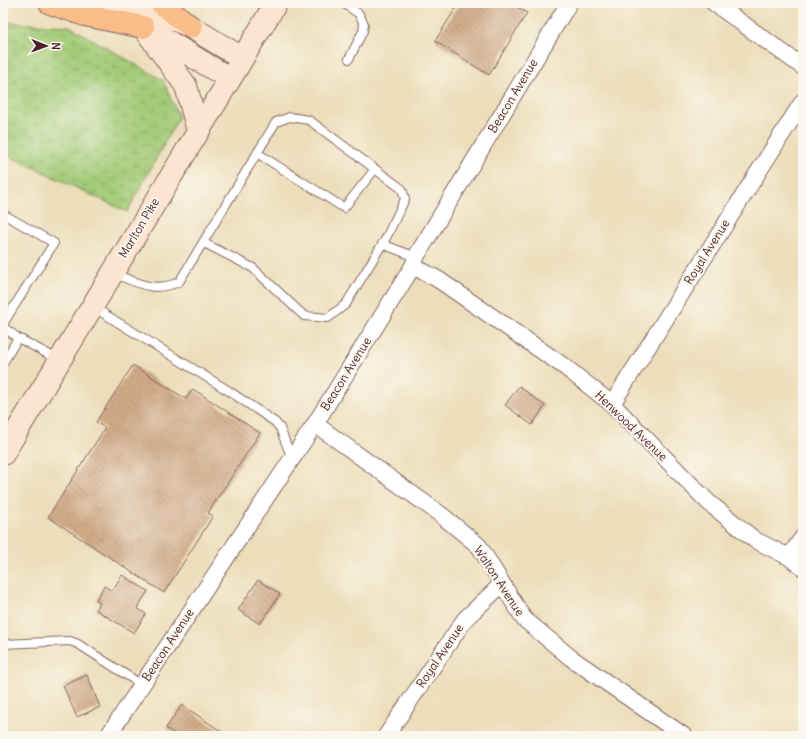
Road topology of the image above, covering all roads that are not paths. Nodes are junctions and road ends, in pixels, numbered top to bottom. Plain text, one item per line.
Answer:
1 (50, 3) edge
2 (104, 3) edge
3 (139, 3) edge
4 (161, 3) edge
5 (276, 3) edge
6 (343, 3) edge
7 (569, 3) edge
8 (714, 3) edge
9 (142, 27) junction
10 (191, 27) junction
11 (242, 58) junction
12 (349, 59) dead end
13 (803, 67) edge
14 (230, 79) junction
15 (803, 101) edge
16 (198, 131) junction
17 (257, 153) junction
18 (375, 169) junction
19 (3, 214) edge
20 (204, 243) junction
21 (382, 244) junction
22 (415, 261) junction
23 (112, 273) junction
24 (92, 306) junction
25 (3, 324) edge
26 (3, 327) edge
27 (18, 338) junction
28 (59, 360) junction
29 (3, 363) edge
30 (612, 404) junction
31 (314, 424) junction
32 (3, 454) edge
33 (292, 459) junction
34 (803, 537) edge
35 (789, 557) junction
36 (803, 568) edge
37 (502, 584) junction
38 (3, 644) edge
39 (142, 685) junction
40 (666, 732) edge
41 (108, 736) edge
42 (386, 736) edge
43 (684, 736) edge

1 - 9 highway
2 - 9 main road
3 - 10 main road
4 - 10 highway
5 - 11 main road, Marlton Pike
6 - 12 lane
7 - 22 street, Beacon Avenue
8 - 13 street
9 - 14 main road
9 - 16 main road
10 - 11 main road
11 - 14 main road, Marlton Pike
14 - 16 main road, Marlton Pike
15 - 30 street, Royal Avenue
16 - 23 main road, Marlton Pike
17 - 18 lane
17 - 18 lane
17 - 20 lane
18 - 21 lane
19 - 25 lane
20 - 21 lane
20 - 23 lane
21 - 22 lane
22 - 30 street, Henwood Avenue
22 - 31 street, Beacon Avenue
23 - 24 main road, Marlton Pike
24 - 28 main road, Marlton Pike
24 - 33 lane
26 - 27 lane
27 - 28 lane
27 - 29 lane
28 - 32 main road, Marlton Pike
30 - 35 street, Henwood Avenue
31 - 33 street, Beacon Avenue
31 - 37 street, Walton Avenue
33 - 39 street, Beacon Avenue
34 - 35 street
35 - 36 street, Henwood Avenue
37 - 40 street, Walton Avenue
37 - 42 street, Royal Avenue
38 - 39 lane
39 - 41 street, Beacon Avenue
40 - 43 street, Walton Avenue

